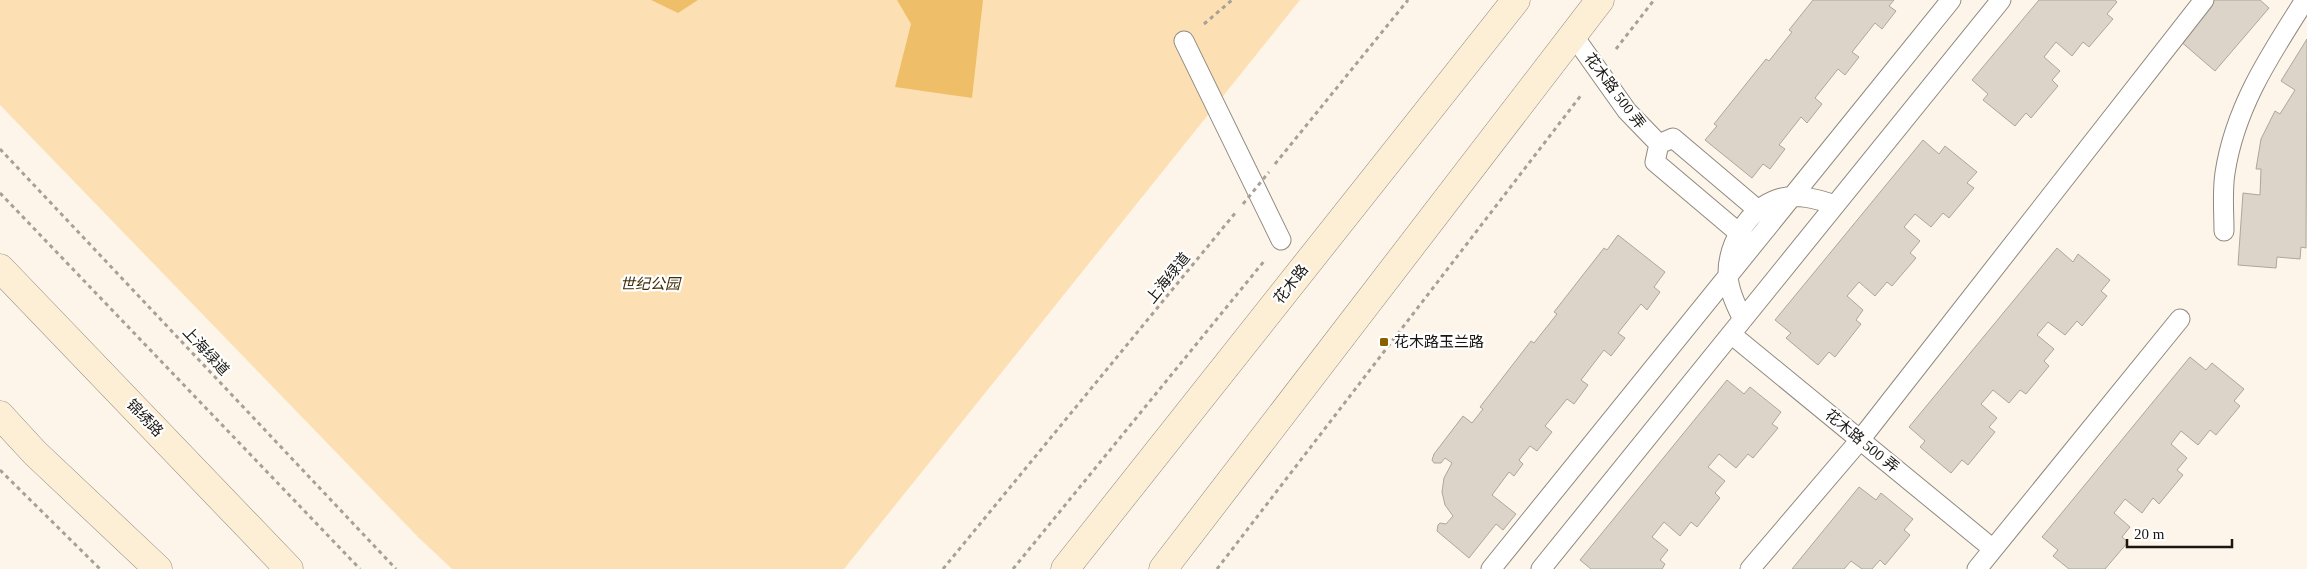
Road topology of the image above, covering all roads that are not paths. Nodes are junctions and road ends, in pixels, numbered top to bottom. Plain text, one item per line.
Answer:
1 (1516, 0) edge
2 (1600, 0) edge
3 (1951, 0) edge
4 (2001, 0) edge
5 (2204, 0) edge
6 (2305, 0) edge
7 (1573, 35) junction
8 (1184, 41) road end
9 (1659, 144) junction
10 (1792, 197) junction
11 (1835, 205) junction
12 (1758, 210) junction
13 (2224, 231) dead end
14 (1739, 233) junction
15 (1282, 240) road end
16 (0, 268) edge
17 (1728, 276) junction
18 (2180, 319) dead end
19 (1737, 326) junction
20 (0, 415) edge
21 (1860, 440) junction
22 (1993, 549) junction
23 (1495, 568) edge
24 (158, 569) edge
25 (290, 569) edge
26 (1065, 569) edge
27 (1163, 569) edge
28 (1541, 569) edge
29 (1750, 569) edge
30 (1977, 569) edge

1 - 26 main road, 花木路
2 - 7 main road
3 - 10 lane
4 - 11 lane
5 - 21 lane
6 - 13 lane
7 - 9 lane, 花木路 500 弄
7 - 27 main road
8 - 15 lane
9 - 12 lane
9 - 14 lane
10 - 11 lane, 花木路 500 弄
10 - 12 lane, 花木路 500 弄
10 - 17 lane
11 - 19 lane
12 - 14 lane, 花木路 500 弄
14 - 17 lane, 花木路 500 弄
16 - 25 main road, 锦绣路
17 - 19 lane, 花木路 500 弄
17 - 23 lane
18 - 22 lane
19 - 21 lane, 花木路 500 弄
19 - 28 lane
20 - 24 main road
21 - 22 lane, 花木路 500 弄
21 - 29 lane
22 - 30 lane

